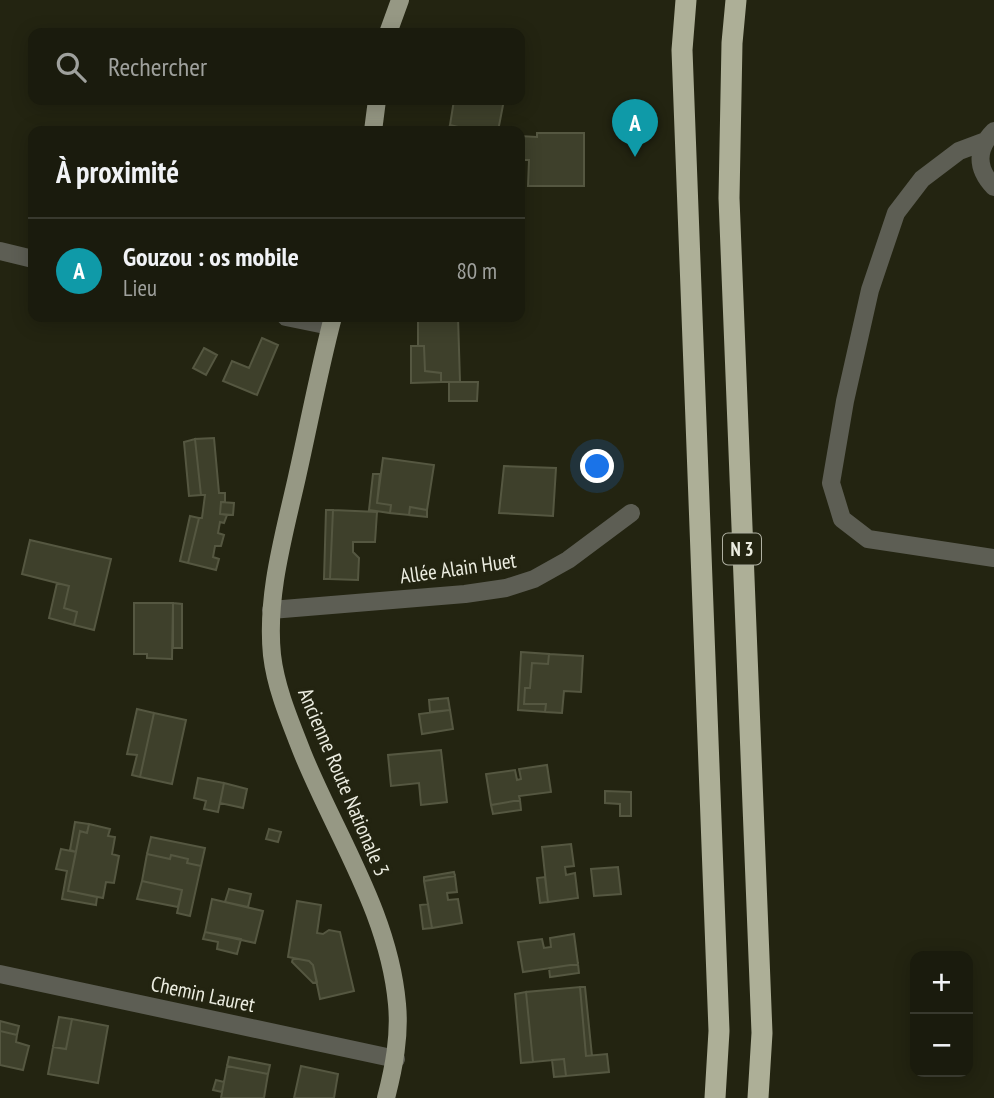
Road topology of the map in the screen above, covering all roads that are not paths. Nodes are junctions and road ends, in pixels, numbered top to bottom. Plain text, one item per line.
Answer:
1 (400, 0) edge
2 (686, 0) edge
3 (736, 0) edge
4 (389, 28) edge
5 (376, 105) edge
6 (374, 126) edge
7 (988, 136) edge
8 (994, 187) edge
9 (0, 250) edge
10 (28, 258) edge
11 (332, 322) edge
12 (631, 513) dead end
13 (994, 558) edge
14 (271, 610) junction
15 (0, 974) edge
16 (396, 1059) junction
17 (386, 1098) edge
18 (715, 1098) edge
19 (758, 1098) edge

1 - 4 main road
2 - 18 highway, N 3
3 - 19 highway, N 3
5 - 6 main road
7 - 8 street
7 - 13 street
9 - 10 street
11 - 14 main road, Ancienne Route Nationale 3
12 - 14 street, Allée Alain Huet
14 - 16 main road, Ancienne Route Nationale 3
15 - 16 street, Chemin Lauret
16 - 17 main road, Ancienne Route Nationale 3

